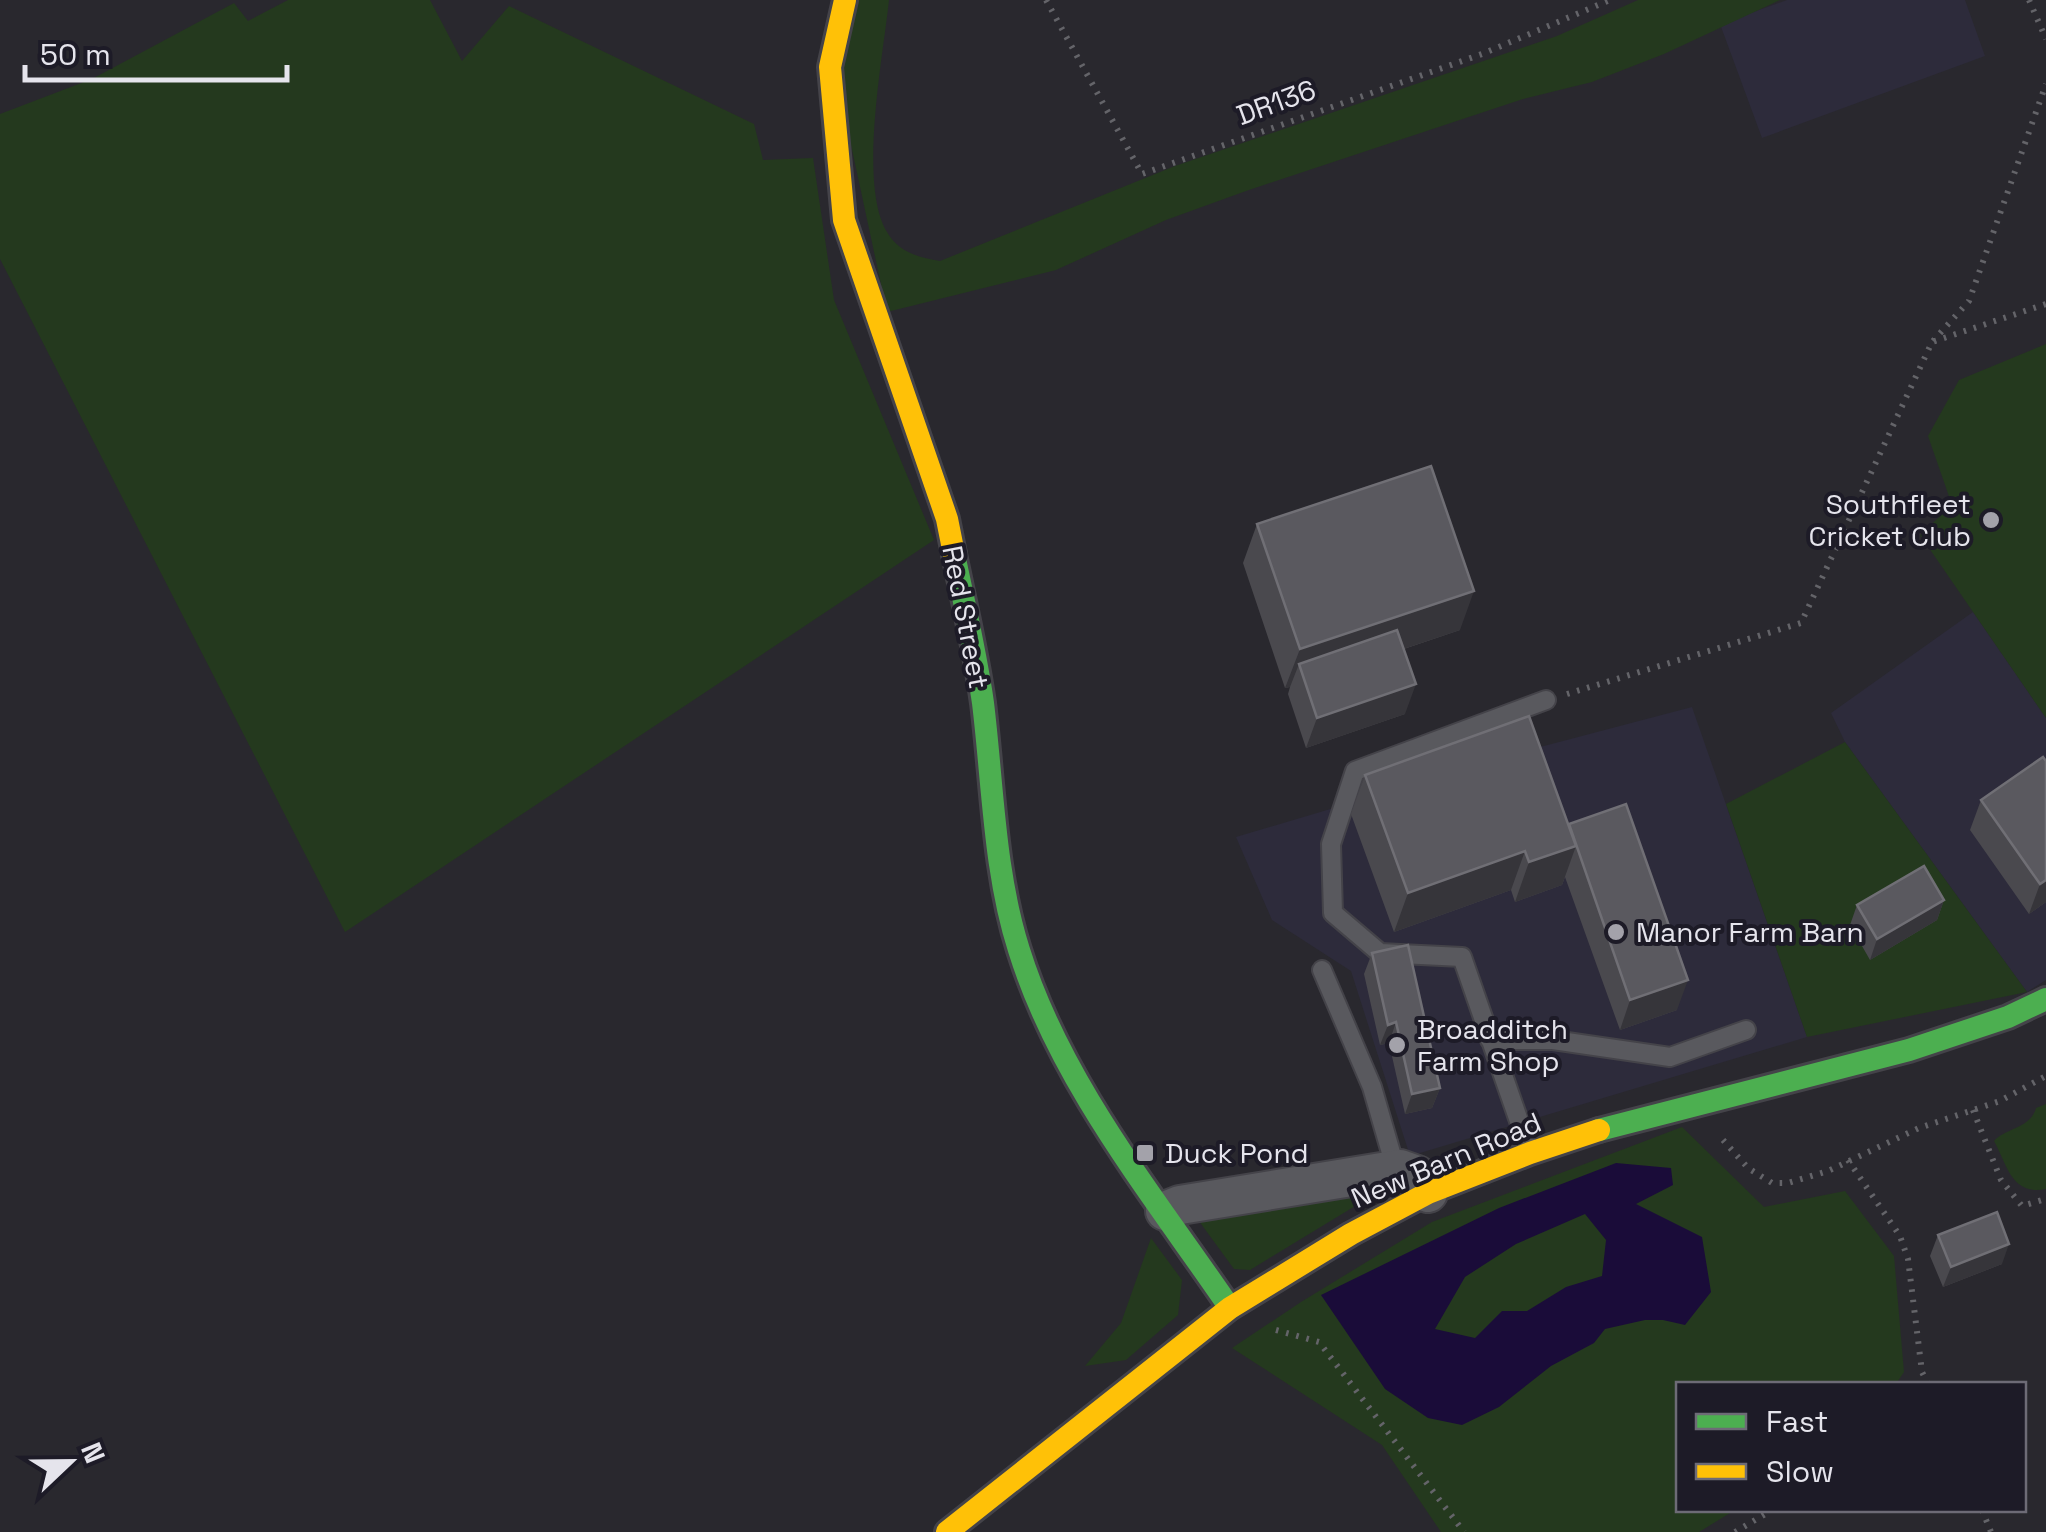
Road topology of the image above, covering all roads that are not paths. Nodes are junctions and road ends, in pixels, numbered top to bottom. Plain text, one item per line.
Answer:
1 (844, 0) edge
2 (1546, 700) road end
3 (1322, 970) dead end
4 (2046, 999) edge
5 (1746, 1030) dead end
6 (1490, 1040) junction
7 (1530, 1152) junction
8 (1396, 1170) junction
9 (1428, 1194) junction
10 (1164, 1211) junction
11 (1230, 1308) junction
12 (946, 1532) edge

1 - 10 street, Red Street
2 - 6 lane
3 - 8 lane
4 - 7 street, New Barn Road
5 - 6 lane
6 - 7 lane
7 - 9 street, New Barn Road
8 - 9 street
8 - 10 street
9 - 11 street, New Barn Road
10 - 11 street, Red Street
11 - 12 street, New Barn Road

